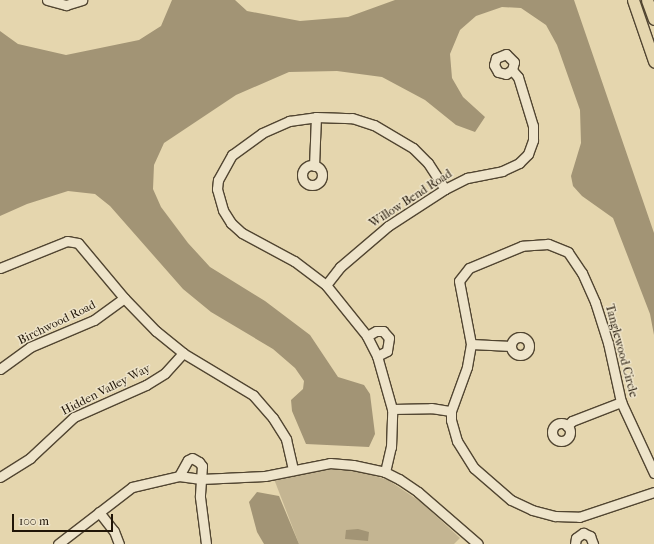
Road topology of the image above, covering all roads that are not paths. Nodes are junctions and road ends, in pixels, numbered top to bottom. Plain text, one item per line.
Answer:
1 (47, 0) edge
2 (82, 0) edge
3 (633, 0) edge
4 (648, 0) edge
5 (654, 19) edge
6 (654, 61) edge
7 (512, 70) dead end
8 (316, 117) junction
9 (314, 166) dead end
10 (445, 189) junction
11 (0, 268) edge
12 (326, 285) junction
13 (124, 298) junction
14 (367, 336) junction
15 (472, 344) junction
16 (511, 346) dead end
17 (184, 353) junction
18 (377, 356) junction
19 (0, 369) edge
20 (621, 402) junction
21 (392, 409) junction
22 (451, 411) junction
23 (567, 426) dead end
24 (293, 470) junction
25 (385, 472) junction
26 (654, 473) edge
27 (179, 476) junction
28 (0, 477) edge
29 (201, 479) junction
30 (654, 492) edge
31 (99, 512) junction
32 (579, 517) junction
33 (583, 533) junction
34 (58, 544) edge
35 (119, 544) edge
36 (206, 544) edge
37 (478, 544) edge
38 (575, 544) edge
39 (593, 544) edge

1 - 2 street
3 - 6 main road
4 - 5 main road
7 - 10 street, Willow Bend Road
8 - 9 street
8 - 10 street
8 - 12 street
10 - 12 street, Willow Bend Road
11 - 13 street
12 - 14 street
13 - 17 street
13 - 19 street, Birchwood Road
14 - 18 street
14 - 18 street
15 - 16 street
15 - 20 street, Tanglewood Circle
15 - 22 street, Tanglewood Circle
17 - 24 street
17 - 28 street, Hidden Valley Way
18 - 21 street
20 - 23 street
20 - 26 street, Tanglewood Circle
21 - 22 street
21 - 25 street
22 - 32 street, Tanglewood Circle
24 - 25 street
24 - 29 street
25 - 37 street
27 - 29 street
27 - 29 street
27 - 31 street
29 - 36 street
30 - 32 street, Tanglewood Circle
31 - 34 street
31 - 35 street
32 - 33 street
33 - 38 street
33 - 39 street

